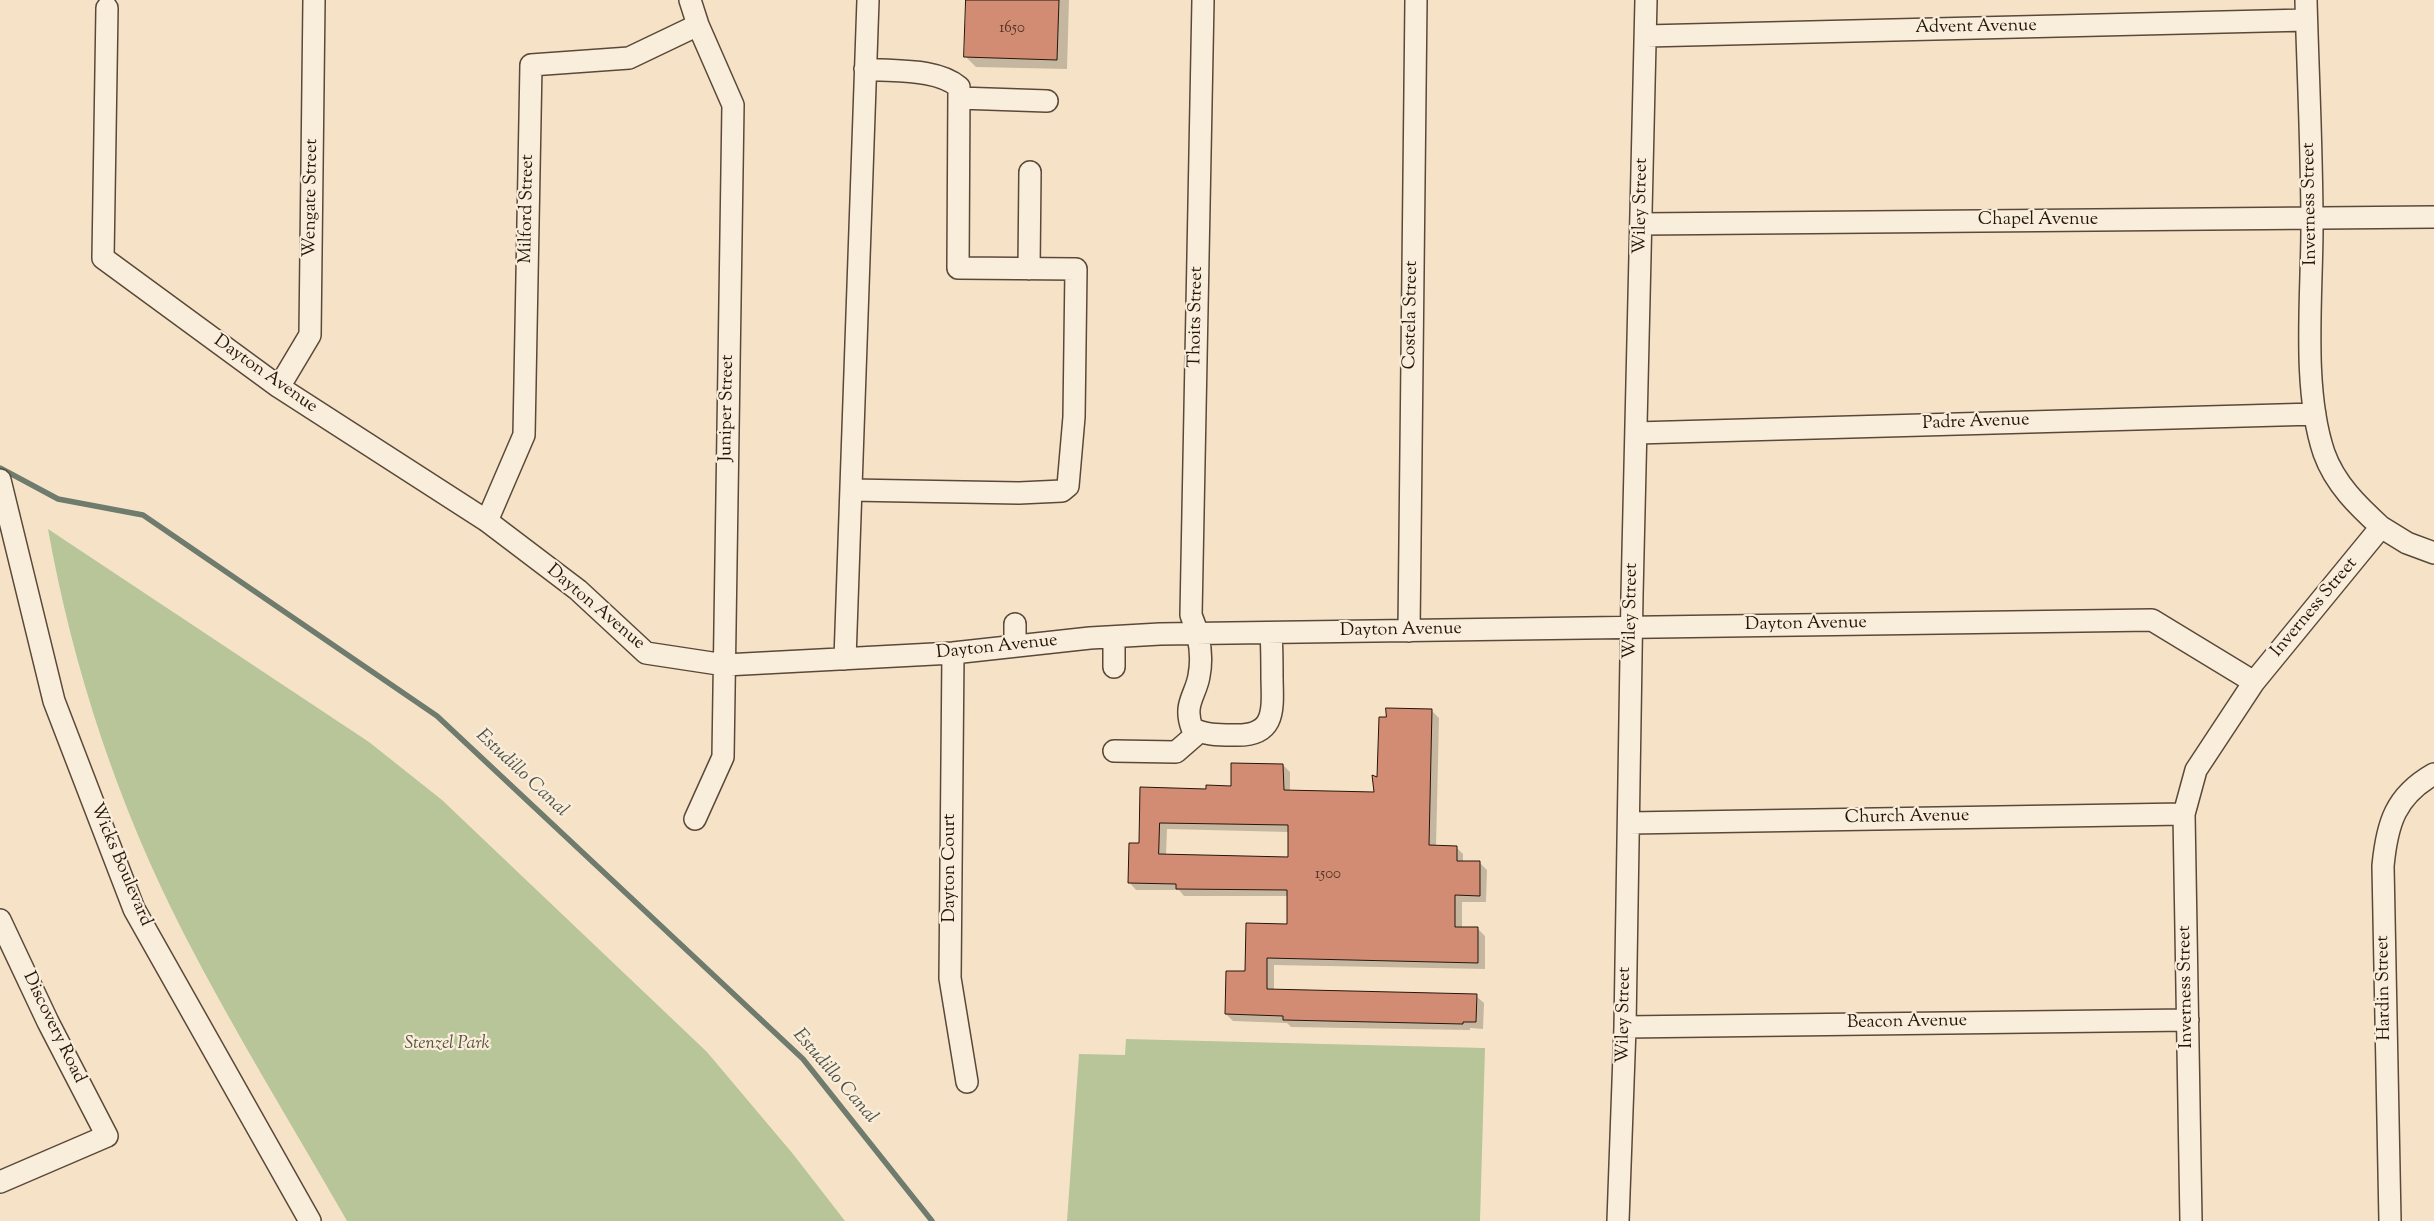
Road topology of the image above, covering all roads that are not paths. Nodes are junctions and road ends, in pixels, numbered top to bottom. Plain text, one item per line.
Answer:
1 (314, 0) edge
2 (690, 0) edge
3 (868, 0) edge
4 (1203, 0) edge
5 (1416, 0) edge
6 (1646, 0) edge
7 (107, 8) dead end
8 (2306, 10) edge
9 (698, 25) junction
10 (1646, 36) junction
11 (865, 69) junction
12 (959, 98) junction
13 (1047, 101) dead end
14 (1030, 172) dead end
15 (2434, 218) edge
16 (2312, 219) junction
17 (1642, 224) junction
18 (1029, 269) junction
19 (279, 387) junction
20 (2315, 414) junction
21 (1636, 433) junction
22 (1, 486) edge
23 (851, 490) junction
24 (487, 521) junction
25 (2381, 527) junction
26 (2434, 553) edge
27 (6, 557) edge
28 (1015, 624) dead end
29 (1632, 627) junction
30 (1409, 631) junction
31 (1199, 633) junction
32 (1271, 633) junction
33 (1114, 637) junction
34 (1015, 646) junction
35 (953, 653) junction
36 (845, 659) junction
37 (725, 665) junction
38 (1114, 667) dead end
39 (2254, 682) junction
40 (1199, 732) junction
41 (1114, 751) dead end
42 (2434, 774) edge
43 (2184, 814) junction
44 (695, 819) dead end
45 (1629, 823) junction
46 (0, 920) edge
47 (2188, 1020) junction
48 (1625, 1028) junction
49 (967, 1082) dead end
50 (0, 1182) edge
51 (310, 1221) edge
52 (1618, 1221) edge
53 (2192, 1221) edge
54 (2390, 1221) edge

1 - 19 street, Wengate Street
2 - 9 street, Juniper Street
3 - 11 street
4 - 31 street, Thoits Street
5 - 30 street, Costela Street
6 - 10 street, Wiley Street
7 - 19 street, Dayton Avenue
8 - 10 street, Advent Avenue
8 - 16 street, Inverness Street
9 - 24 street, Milford Street
9 - 37 street, Juniper Street
10 - 17 street, Wiley Street
11 - 12 street
11 - 23 street
12 - 13 street
12 - 18 street
14 - 18 street
15 - 16 street, Chapel Avenue
16 - 17 street, Chapel Avenue
16 - 20 street, Inverness Street
17 - 21 street, Wiley Street
18 - 23 street
19 - 24 street, Dayton Avenue
20 - 21 street, Padre Avenue
20 - 25 street, Inverness Street
21 - 29 street, Wiley Street
22 - 27 street, Wicks Boulevard
23 - 36 street
24 - 37 street, Dayton Avenue
25 - 26 street
25 - 39 street, Inverness Street
27 - 51 street, Wicks Boulevard
28 - 34 street
29 - 30 street, Dayton Avenue
29 - 39 street, Dayton Avenue
29 - 45 street, Wiley Street
30 - 32 street, Dayton Avenue
31 - 32 street, Dayton Avenue
31 - 33 street, Dayton Avenue
31 - 40 street, Thoits Street
32 - 40 street
33 - 34 street, Dayton Avenue
33 - 38 street
34 - 35 street, Dayton Avenue
35 - 36 street, Dayton Avenue
35 - 49 street, Dayton Court
36 - 37 street, Dayton Avenue
37 - 44 street, Juniper Street
39 - 43 street, Inverness Street
40 - 41 street
42 - 54 street, Hardin Street
43 - 45 street, Church Avenue
43 - 47 street, Inverness Street
45 - 48 street, Wiley Street
46 - 50 street, Discovery Road
47 - 48 street, Beacon Avenue
47 - 53 street, Inverness Street
48 - 52 street, Wiley Street

